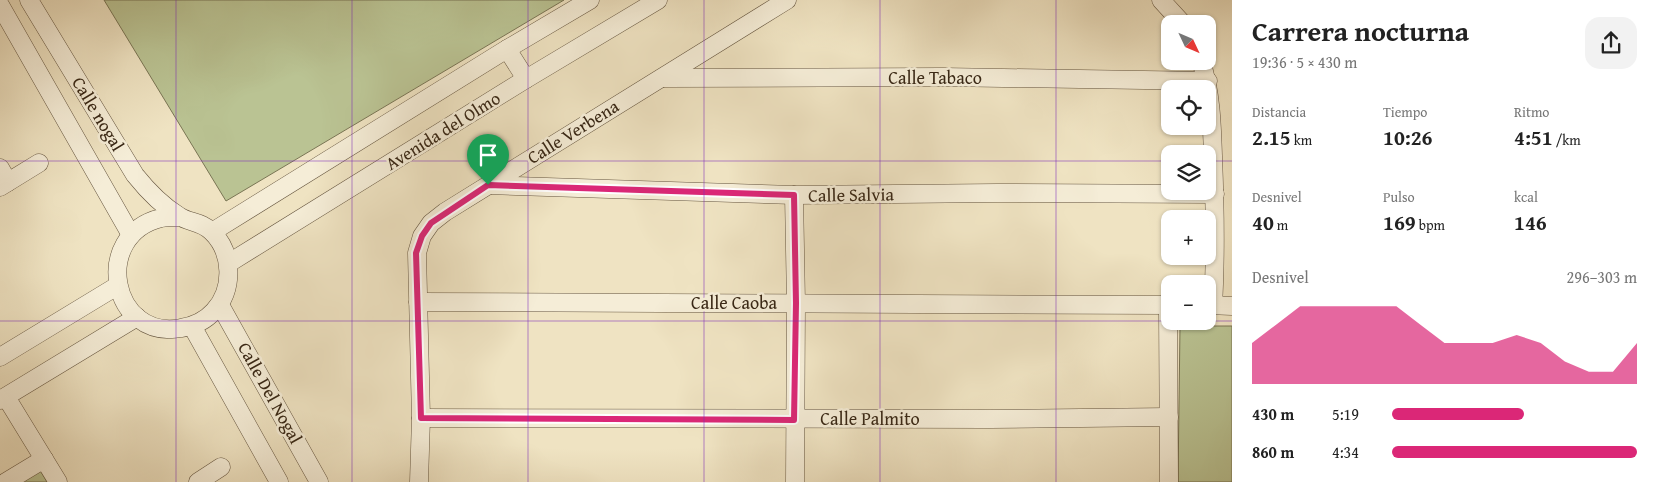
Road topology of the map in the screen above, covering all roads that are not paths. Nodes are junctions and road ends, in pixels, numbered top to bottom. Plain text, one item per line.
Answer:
1 (29, 0) edge
2 (590, 0) edge
3 (658, 0) edge
4 (787, 0) edge
5 (1160, 0) edge
6 (0, 5) edge
7 (1174, 15) edge
8 (6, 27) edge
9 (507, 49) junction
10 (662, 78) junction
11 (526, 79) junction
12 (1161, 80) edge
13 (40, 163) dead end
14 (3, 179) edge
15 (488, 185) junction
16 (1161, 194) edge
17 (794, 195) junction
18 (1216, 200) edge
19 (180, 217) junction
20 (212, 232) junction
21 (131, 236) junction
22 (228, 264) junction
23 (1224, 275) edge
24 (117, 286) junction
25 (1216, 292) edge
26 (418, 302) junction
27 (796, 303) junction
28 (220, 305) junction
29 (1161, 305) edge
30 (1216, 305) edge
31 (1232, 306) edge
32 (137, 318) junction
33 (192, 326) junction
34 (1169, 330) edge
35 (0, 357) edge
36 (3, 399) edge
37 (1169, 417) junction
38 (421, 418) junction
39 (794, 420) junction
40 (44, 459) junction
41 (221, 467) dead end
42 (6, 482) edge
43 (58, 482) edge
44 (198, 482) edge
45 (279, 482) edge
46 (319, 482) edge
47 (419, 482) edge
48 (794, 482) edge
49 (1169, 482) edge

1 - 19 street, Calle nogal
2 - 9 street, Avenida del Olmo
3 - 11 street, Avenida del Olmo
4 - 10 street, Calle Verbena
5 - 7 street
6 - 8 street, Calle nogal
8 - 21 street, Calle nogal
9 - 11 street
9 - 20 street, Avenida del Olmo
10 - 12 street, Calle Tabaco
10 - 15 street, Calle Verbena
11 - 22 street, Avenida del Olmo
13 - 14 street
15 - 17 street, Calle Salvia
15 - 26 street, Calle Verbena
16 - 17 street, Calle Salvia
17 - 27 street
18 - 23 street
19 - 20 street
19 - 21 street
20 - 22 street
21 - 24 street
22 - 28 street
23 - 25 street
24 - 32 street
24 - 35 street
26 - 27 street, Calle Caoba
26 - 38 street, Calle Verbena
27 - 29 street, Calle Caoba
27 - 39 street
28 - 33 street
28 - 46 street, Calle Del Nogal
30 - 31 street
32 - 33 street
32 - 36 street
33 - 45 street, Calle Del Nogal
34 - 37 street
36 - 40 street
37 - 39 street, Calle Palmito
37 - 49 street
38 - 39 street, Calle Palmito
38 - 47 street, Calle Verbena
39 - 48 street
40 - 42 street
40 - 43 street
41 - 44 street

